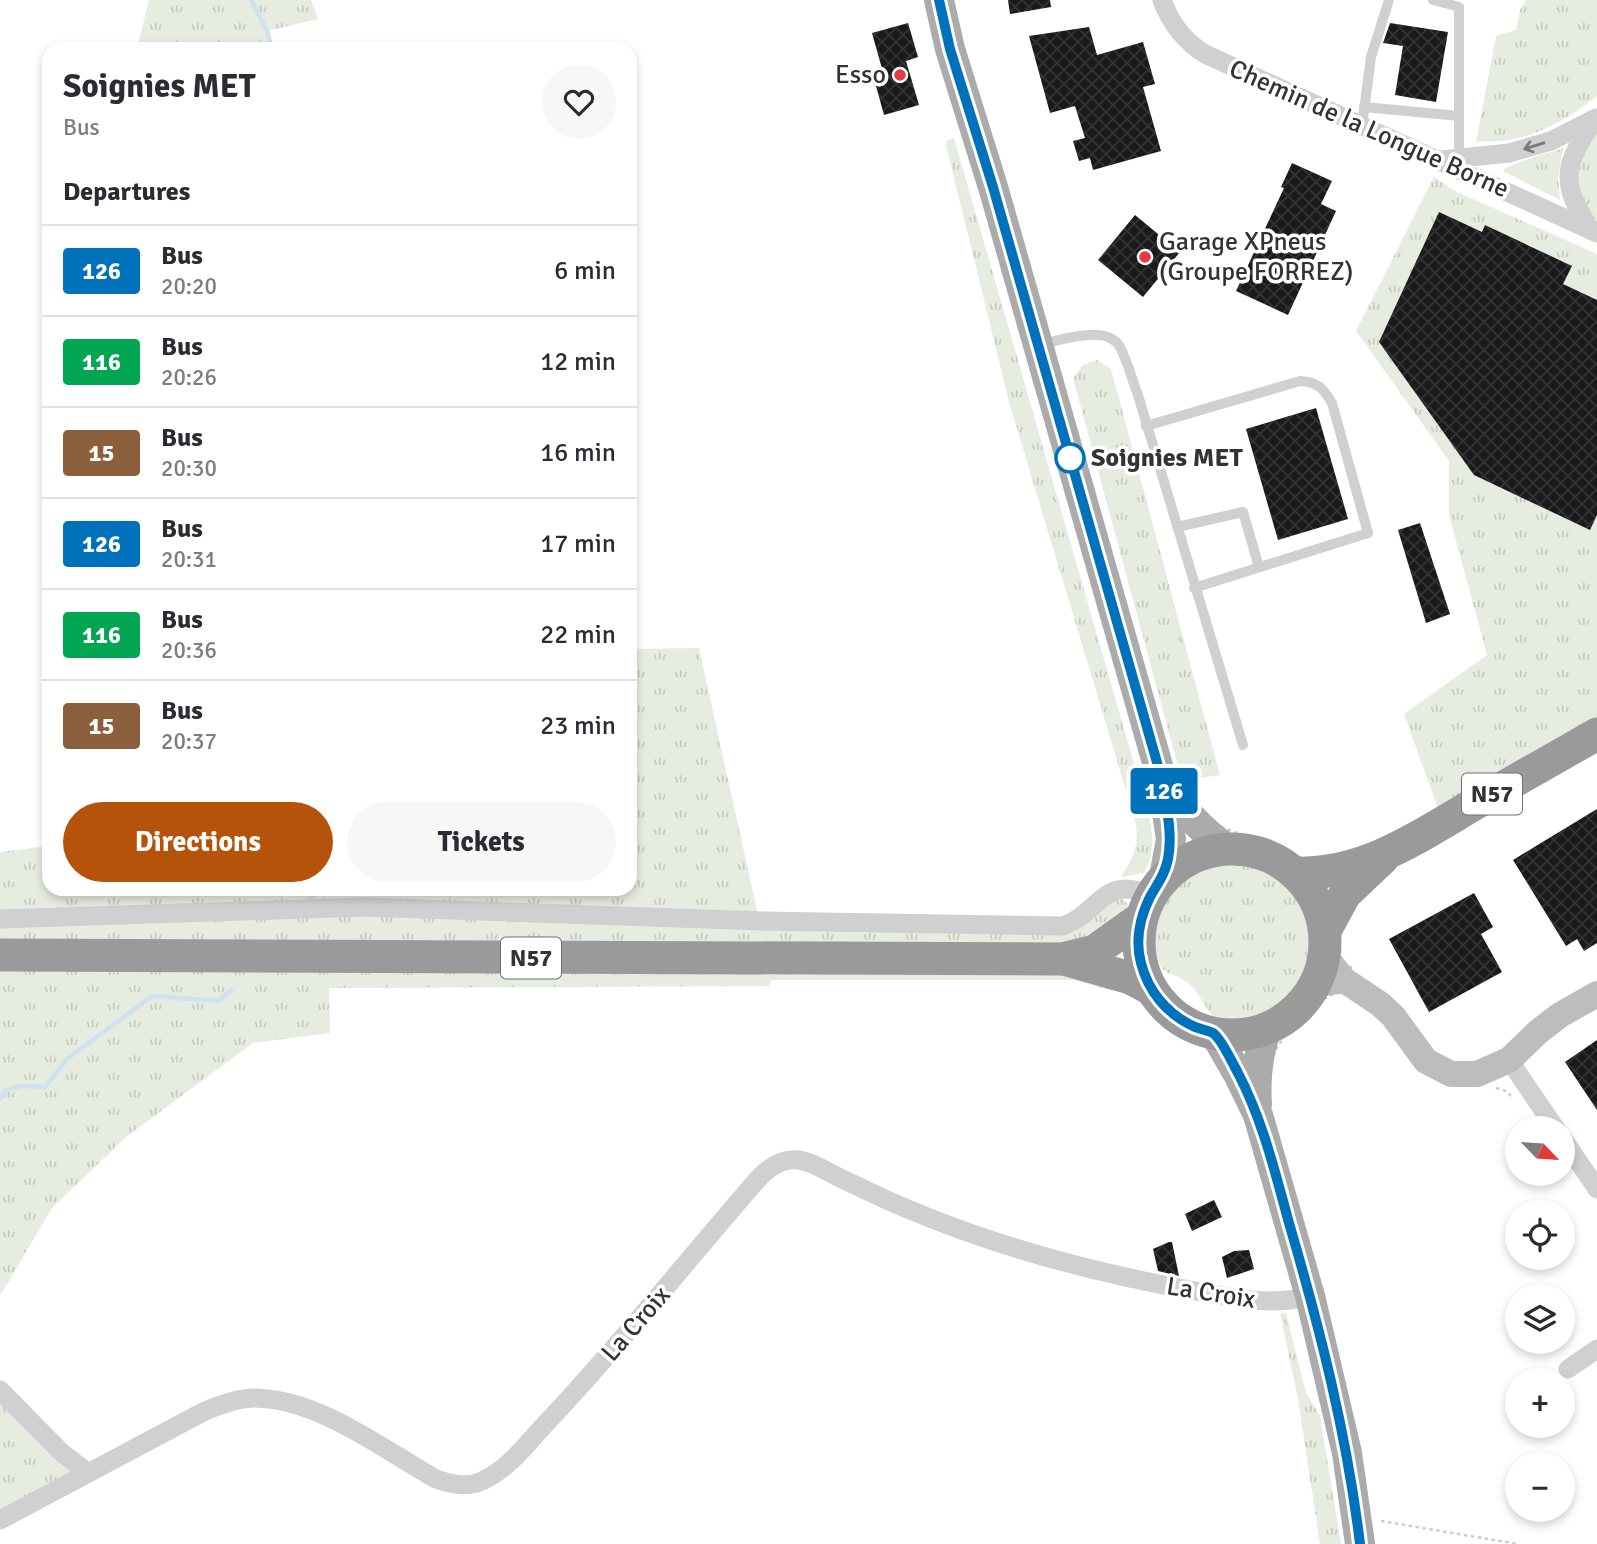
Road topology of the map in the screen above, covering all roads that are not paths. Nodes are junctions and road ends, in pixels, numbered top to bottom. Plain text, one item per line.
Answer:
1 (939, 0) edge
2 (1162, 0) edge
3 (1389, 0) edge
4 (1433, 0) edge
5 (1459, 116) junction
6 (1363, 117) junction
7 (1597, 117) edge
8 (1459, 159) junction
9 (1436, 160) junction
10 (1595, 232) edge
11 (1037, 344) junction
12 (1146, 426) junction
13 (1177, 527) junction
14 (1259, 567) junction
15 (1194, 588) junction
16 (1597, 734) edge
17 (1243, 745) dead end
18 (1162, 780) junction
19 (1221, 836) junction
20 (1387, 854) junction
21 (1295, 873) junction
22 (1152, 897) junction
23 (0, 919) edge
24 (0, 955) edge
25 (1062, 959) junction
26 (1329, 968) junction
27 (1136, 987) junction
28 (1597, 994) edge
29 (1267, 1028) junction
30 (1215, 1034) junction
31 (1509, 1060) junction
32 (1258, 1115) junction
33 (1547, 1116) edge
34 (1575, 1157) edge
35 (1597, 1189) edge
36 (1310, 1296) junction
37 (1597, 1349) edge
38 (1570, 1368) edge
39 (0, 1390) edge
40 (87, 1472) junction
41 (0, 1520) edge
42 (1359, 1530) edge

1 - 11 main road
2 - 6 street, Chemin de la Longue Borne
3 - 6 lane
4 - 5 lane
5 - 6 lane
5 - 8 lane
6 - 9 street, Chemin de la Longue Borne
7 -> 8 street
7 - 10 street
8 - 9 street
9 - 10 street, Chemin de la Longue Borne
11 - 12 lane
11 - 18 main road
12 - 13 lane
12 - 14 lane
13 - 14 lane
13 - 15 lane
14 - 15 lane
15 - 17 lane
16 - 20 highway, N57
18 - 19 main road
18 - 22 main road
19 - 21 highway
19 - 22 highway
20 - 21 highway, N57
20 - 26 highway, N57
21 - 26 highway
22 - 23 street
22 - 25 highway, N57
22 - 27 highway
24 - 25 highway, N57
25 - 27 highway, N57
26 - 29 highway
26 - 31 street
27 - 30 highway
28 - 31 street
29 - 30 highway
29 - 32 main road
30 - 32 main road
31 - 33 street
32 - 36 main road
34 - 35 street
36 - 40 street, La Croix
36 - 42 main road
37 - 38 street
39 - 40 street
40 - 41 street

